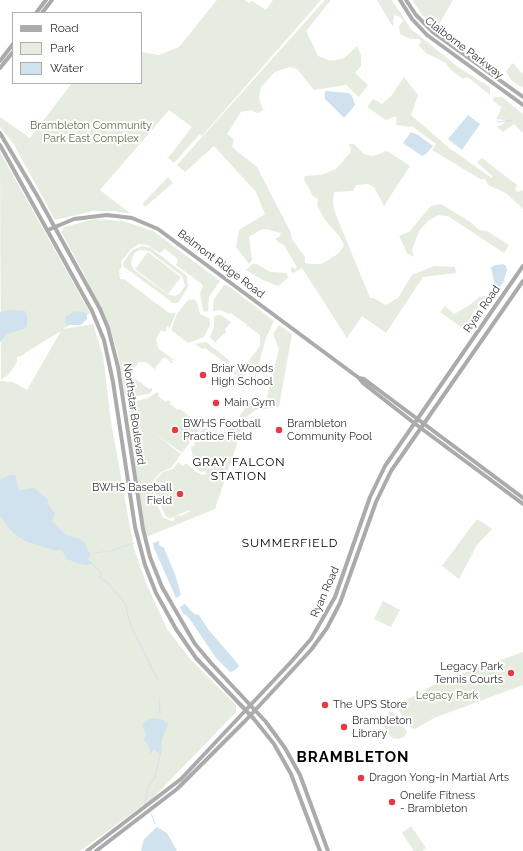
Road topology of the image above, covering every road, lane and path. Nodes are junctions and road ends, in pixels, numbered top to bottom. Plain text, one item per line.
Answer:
1 (46, 0) edge
2 (52, 0) edge
3 (400, 0) edge
4 (406, 0) edge
5 (37, 12) edge
6 (43, 12) edge
7 (12, 45) edge
8 (12, 53) edge
9 (0, 61) edge
10 (0, 68) edge
11 (523, 97) edge
12 (523, 105) edge
13 (0, 133) edge
14 (0, 145) edge
15 (55, 227) junction
16 (48, 230) junction
17 (523, 266) edge
18 (523, 281) edge
19 (359, 378) junction
20 (417, 419) junction
21 (414, 423) junction
22 (424, 423) junction
23 (421, 428) junction
24 (523, 498) edge
25 (523, 504) edge
26 (250, 704) junction
27 (245, 710) junction
28 (255, 710) junction
29 (250, 715) junction
30 (87, 851) edge
31 (96, 851) edge
32 (320, 851) edge
33 (328, 851) edge

1 - 5 main road
2 - 6 main road
3 - 12 main road, Claiborne Parkway
4 - 11 main road, Claiborne Parkway
7 - 9 main road
8 - 10 main road
13 - 15 main road
14 - 16 main road
15 - 16 main road, Belmont Ridge Road
15 - 19 main road, Belmont Ridge Road
15 - 26 main road, Northstar Boulevard
16 - 27 main road, Northstar Boulevard
17 - 20 main road, Ryan Road
18 - 22 main road, Ryan Road
19 - 20 main road, Belmont Ridge Road
19 - 21 main road, Belmont Ridge Road
20 - 21 main road, Ryan Road
20 - 22 main road, Belmont Ridge Road
21 - 23 main road, Belmont Ridge Road
21 - 26 main road, Ryan Road
22 - 23 main road, Ryan Road
22 - 24 main road, Belmont Ridge Road
23 - 25 main road, Belmont Ridge Road
23 - 28 main road, Ryan Road
26 - 27 main road, Ryan Road
26 - 28 main road, Northstar Boulevard
27 - 29 main road, Northstar Boulevard
27 - 30 main road, Ryan Road
28 - 29 main road, Ryan Road
28 - 33 main road, Northstar Boulevard
29 - 31 main road, Ryan Road
29 - 32 main road, Northstar Boulevard

